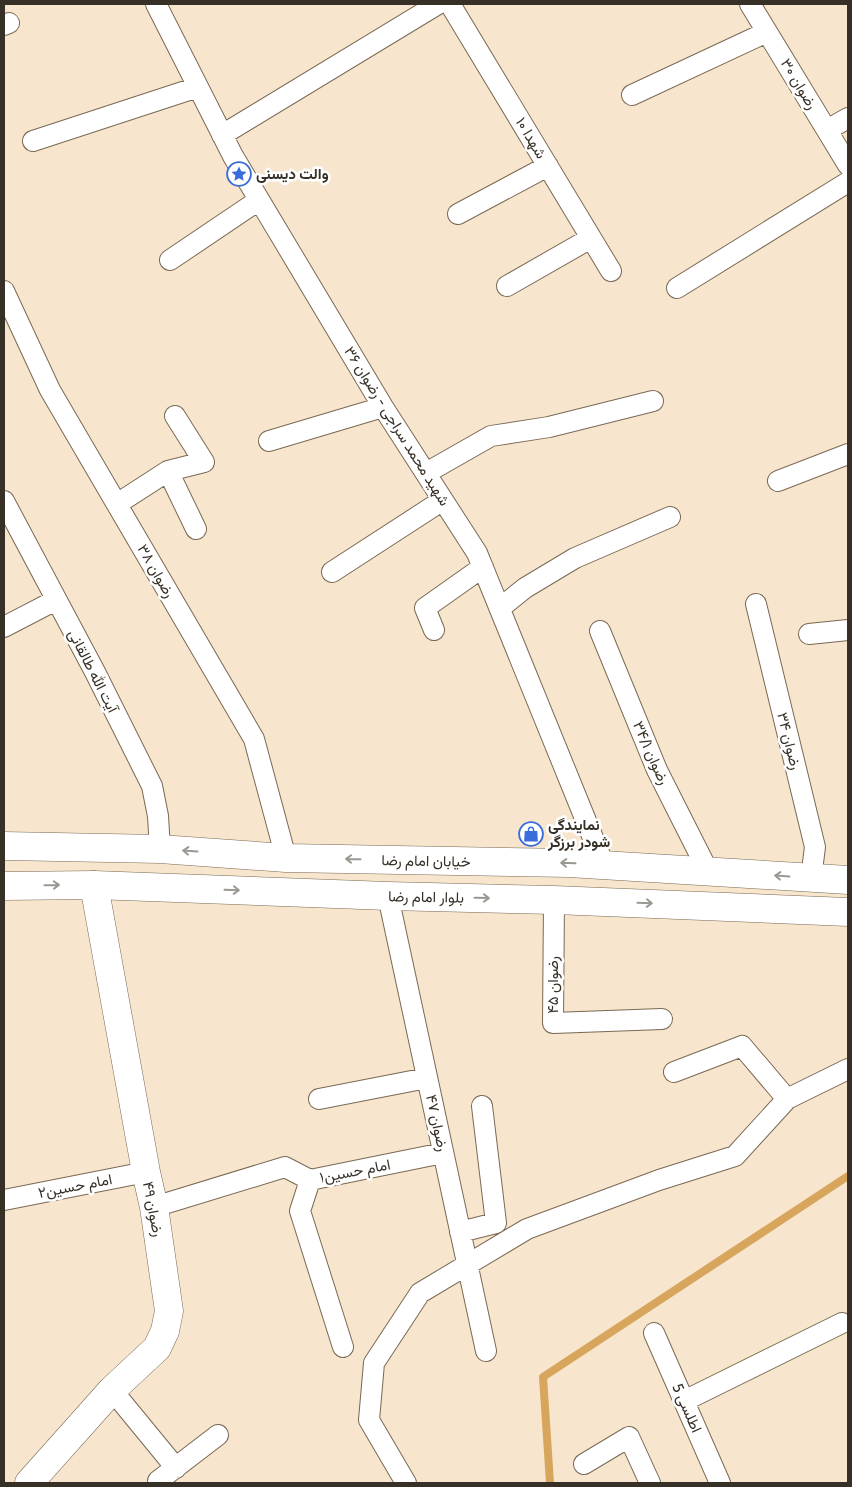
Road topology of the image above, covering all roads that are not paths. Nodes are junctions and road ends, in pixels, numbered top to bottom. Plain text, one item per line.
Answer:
1 (156, 4) edge
2 (438, 4) edge
3 (450, 4) edge
4 (750, 4) edge
5 (767, 32) junction
6 (198, 87) junction
7 (632, 95) dead end
8 (848, 118) edge
9 (826, 130) junction
10 (222, 135) junction
11 (33, 141) dead end
12 (848, 165) edge
13 (548, 166) junction
14 (848, 182) edge
15 (259, 200) junction
16 (458, 214) dead end
17 (591, 238) junction
18 (170, 260) dead end
19 (611, 271) dead end
20 (507, 286) dead end
21 (677, 288) dead end
22 (4, 291) edge
23 (653, 400) dead end
24 (383, 407) junction
25 (176, 416) dead end
26 (269, 441) dead end
27 (848, 454) edge
28 (168, 472) junction
29 (426, 473) junction
30 (778, 481) dead end
31 (443, 500) junction
32 (4, 501) edge
33 (117, 504) junction
34 (670, 517) dead end
35 (196, 529) dead end
36 (483, 567) junction
37 (332, 572) dead end
38 (56, 600) junction
39 (756, 604) dead end
40 (500, 608) junction
41 (4, 626) edge
42 (434, 630) dead end
43 (848, 630) edge
44 (600, 631) dead end
45 (809, 634) dead end
46 (4, 846) edge
47 (160, 849) junction
48 (286, 858) junction
49 (604, 865) junction
50 (708, 871) junction
51 (811, 878) junction
52 (848, 880) edge
53 (94, 885) junction
54 (4, 886) edge
55 (388, 896) junction
56 (554, 900) junction
57 (848, 912) edge
58 (662, 1020) dead end
59 (848, 1069) edge
60 (674, 1072) dead end
61 (427, 1078) junction
62 (319, 1099) dead end
63 (787, 1099) junction
64 (482, 1106) dead end
65 (443, 1153) junction
66 (146, 1172) junction
67 (310, 1180) junction
68 (4, 1200) edge
69 (154, 1207) junction
70 (460, 1232) junction
71 (468, 1265) junction
72 (842, 1323) dead end
73 (654, 1333) dead end
74 (343, 1347) dead end
75 (486, 1350) dead end
76 (112, 1390) junction
77 (684, 1401) junction
78 (218, 1435) dead end
79 (584, 1464) dead end
80 (176, 1468) junction
81 (29, 1483) edge
82 (160, 1483) edge
83 (406, 1483) edge
84 (650, 1483) edge
85 (720, 1483) edge

1 - 6 street, شهید محمد سراجی - رضوان ۳۶
2 - 10 street
3 - 13 street, شهدا ۱۰
4 - 5 street, رضوان ۳۰
5 - 7 street
5 - 9 street, رضوان ۳۰
6 - 10 street, شهید محمد سراجی - رضوان ۳۶
6 - 11 street
8 - 9 street
9 - 12 street, رضوان ۳۰
10 - 15 street, شهید محمد سراجی - رضوان ۳۶
13 - 16 street
13 - 17 street, شهدا ۱۰
14 - 21 street
15 - 18 street
15 - 24 street, شهید محمد سراجی - رضوان ۳۶
17 - 19 street, شهدا ۱۰
17 - 20 street
22 - 33 street, رضوان ۳۸
23 - 29 street
24 - 26 street
24 - 29 street, شهید محمد سراجی - رضوان ۳۶
25 - 28 street
27 - 30 street
28 - 33 street
28 - 35 street
29 - 31 street, شهید محمد سراجی - رضوان ۳۶
31 - 36 street, شهید محمد سراجی - رضوان ۳۶
31 - 37 street
32 - 38 street, آیت الله طالقانی
33 - 48 street, رضوان ۳۸
34 - 40 street
36 - 40 street, شهید محمد سراجی - رضوان ۳۶
36 - 42 street
38 - 41 street
38 - 47 street, آیت الله طالقانی
39 - 51 street, رضوان ۳۴
40 - 49 street, شهید محمد سراجی - رضوان ۳۶
43 - 45 street
44 - 50 street, رضوان ۳۴/۱
46 - 47 main road, خیابان امام رضا
48 -> 47 main road, خیابان امام رضا
49 -> 48 main road, خیابان امام رضا
49 - 50 main road, خیابان امام رضا
51 -> 50 main road, خیابان امام رضا
51 - 52 main road, خیابان امام رضا
54 -> 53 main road, بلوار امام رضا
53 -> 55 main road, بلوار امام رضا
53 - 66 main road, رضوان ۴۹
55 -> 56 main road, بلوار امام رضا
55 - 61 street, رضوان ۴۷
56 -> 57 main road, بلوار امام رضا
56 - 58 street, رضوان ۴۵
59 - 63 street
60 - 63 street
61 - 62 street
61 - 65 street, رضوان ۴۷
63 - 71 street
64 - 70 street
65 - 67 street, امام حسین۱
65 - 70 street, رضوان ۴۷
66 - 68 street, امام حسین۲
66 - 69 main road, رضوان ۴۹
67 - 69 street, امام حسین۱
67 - 74 street
69 - 76 main road, رضوان ۴۹
70 - 71 street, رضوان ۴۷
71 - 75 street, رضوان ۴۷
71 - 83 street
72 - 77 street
73 - 77 street, اطلسی 5
76 - 80 street
76 - 81 main road, رضوان ۴۹
77 - 85 street, اطلسی 5
78 - 80 street
79 - 84 street
80 - 82 street

